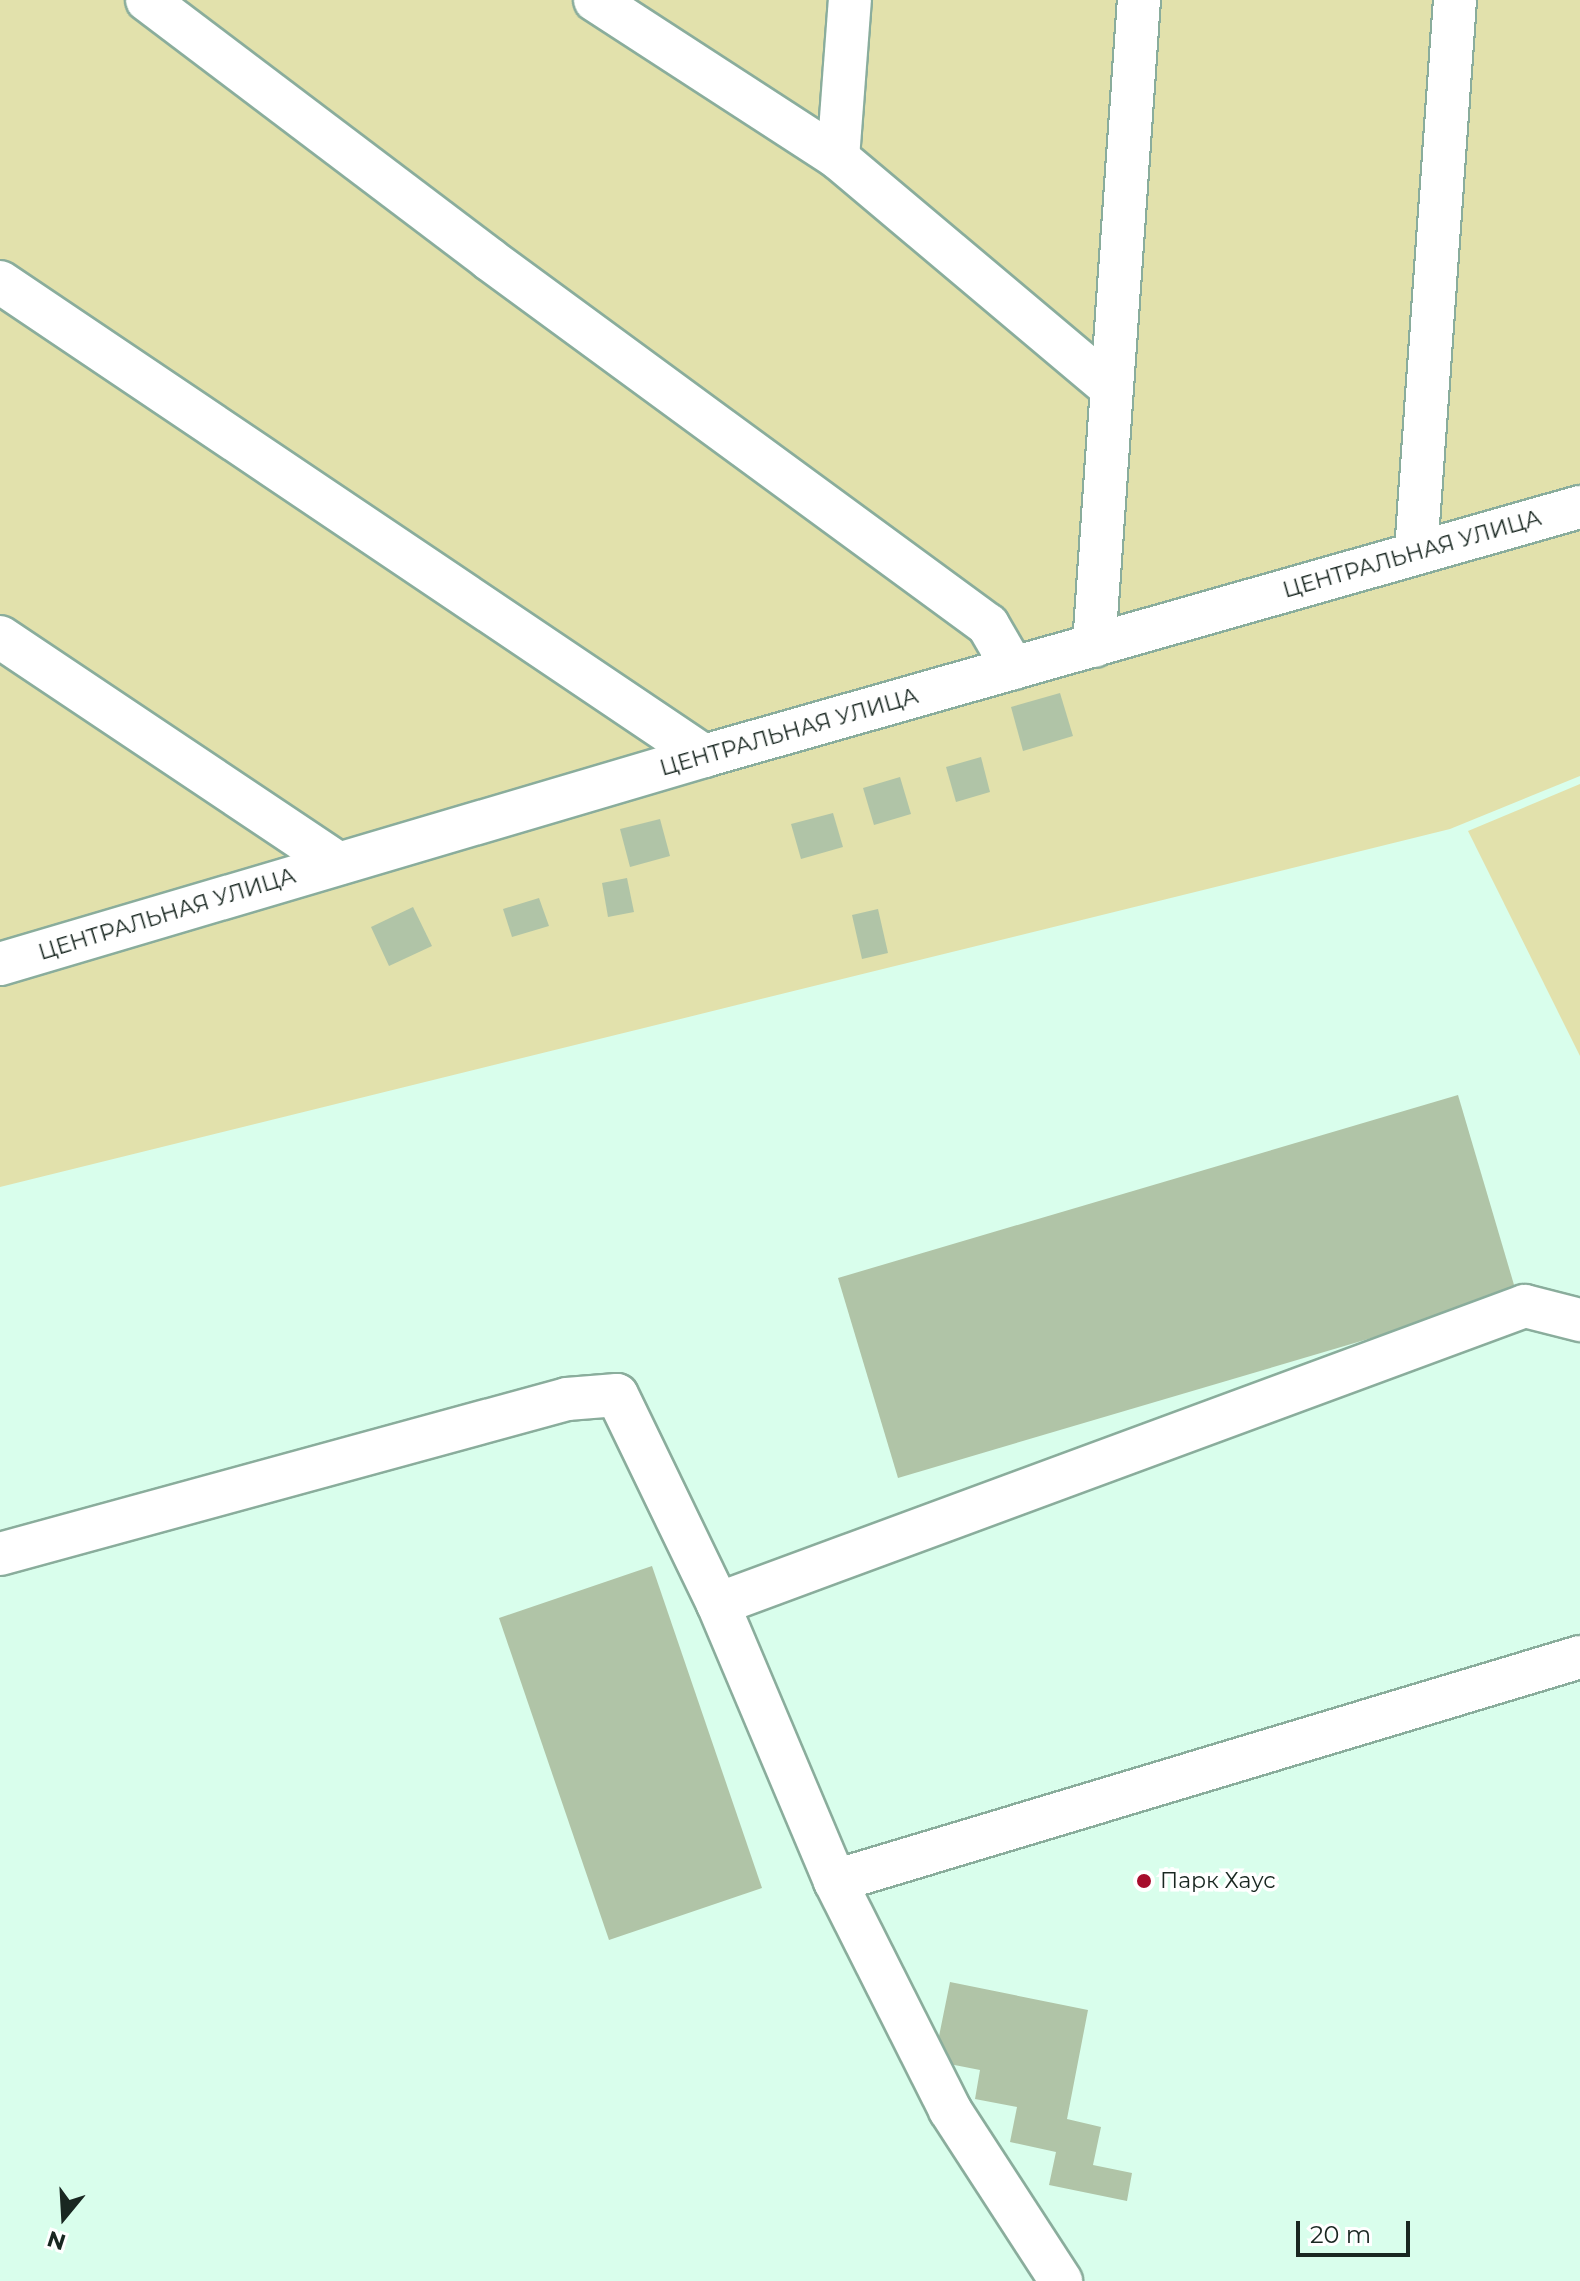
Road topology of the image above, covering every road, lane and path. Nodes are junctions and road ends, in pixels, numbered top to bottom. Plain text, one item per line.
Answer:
1 (147, 0) edge
2 (595, 0) edge
3 (850, 0) edge
4 (1139, 0) edge
5 (1455, 0) edge
6 (838, 158) junction
7 (0, 282) edge
8 (1109, 386) junction
9 (1580, 507) edge
10 (1416, 552) junction
11 (0, 637) edge
12 (1094, 646) junction
13 (1013, 668) junction
14 (704, 756) junction
15 (338, 863) junction
16 (0, 964) edge
17 (1580, 1320) edge
18 (0, 1554) edge
19 (718, 1604) junction
20 (1580, 1657) edge
21 (835, 1881) junction
22 (1061, 2281) edge

1 - 13 street
2 - 6 street
3 - 6 street
4 - 8 street
5 - 10 street
6 - 8 street
7 - 14 street
8 - 12 street
9 - 10 street, ЦЕНТРАЛЬНАЯ УЛИЦА
10 - 12 street, ЦЕНТРАЛЬНАЯ УЛИЦА
11 - 15 street
12 - 13 street, ЦЕНТРАЛЬНАЯ УЛИЦА
13 - 14 street, ЦЕНТРАЛЬНАЯ УЛИЦА
14 - 15 street, ЦЕНТРАЛЬНАЯ УЛИЦА
15 - 16 street, ЦЕНТРАЛЬНАЯ УЛИЦА
17 - 19 street
18 - 19 street
19 - 21 street
20 - 21 street
21 - 22 street

